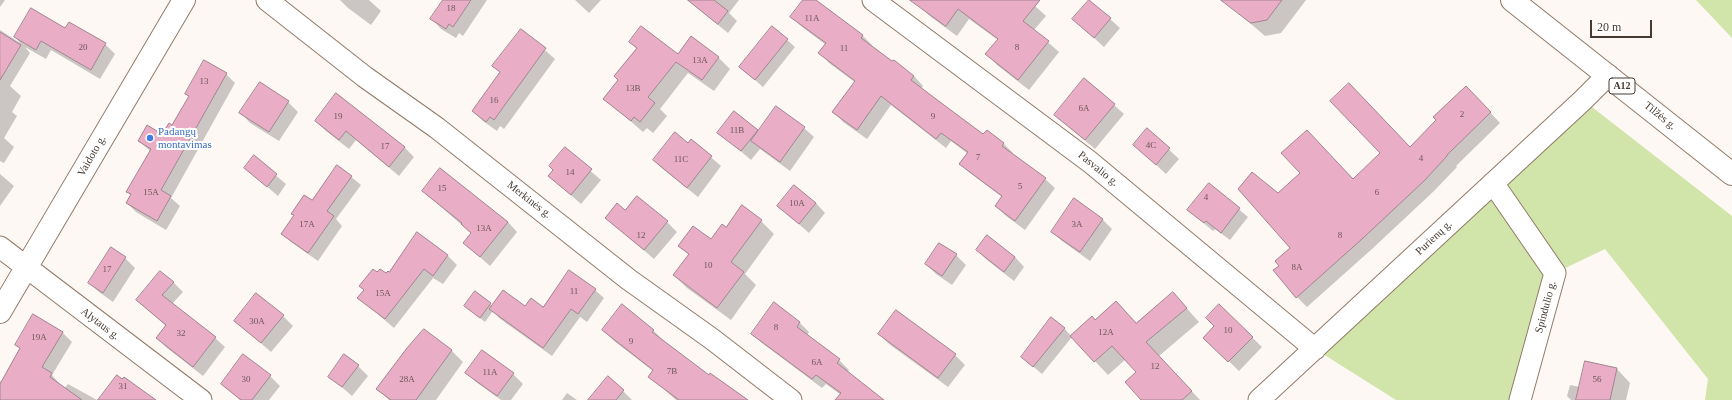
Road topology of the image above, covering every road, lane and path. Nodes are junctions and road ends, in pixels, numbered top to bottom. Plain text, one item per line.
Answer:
1 (184, 0) edge
2 (267, 0) edge
3 (873, 0) edge
4 (1512, 0) edge
5 (1608, 75) junction
6 (1732, 174) edge
7 (1493, 184) junction
8 (0, 247) edge
9 (27, 267) junction
10 (0, 312) edge
11 (1315, 349) junction
12 (201, 400) edge
13 (791, 400) edge
14 (1259, 400) edge
15 (1520, 400) edge

1 - 9 main road, Vaidoto g.
2 - 13 street, Merkinės g.
3 - 11 street, Pasvalio g.
4 - 5 main road, Tilžės g. / A12
5 - 6 main road, Tilžės g. / A12
5 - 7 street, Purienų g.
7 - 11 street, Purienų g.
7 - 15 street, Spindulio g.
8 - 9 street, Alytaus g.
9 - 10 main road, Vaidoto g.
9 - 12 street, Alytaus g.
11 - 14 street, Purienų g.

